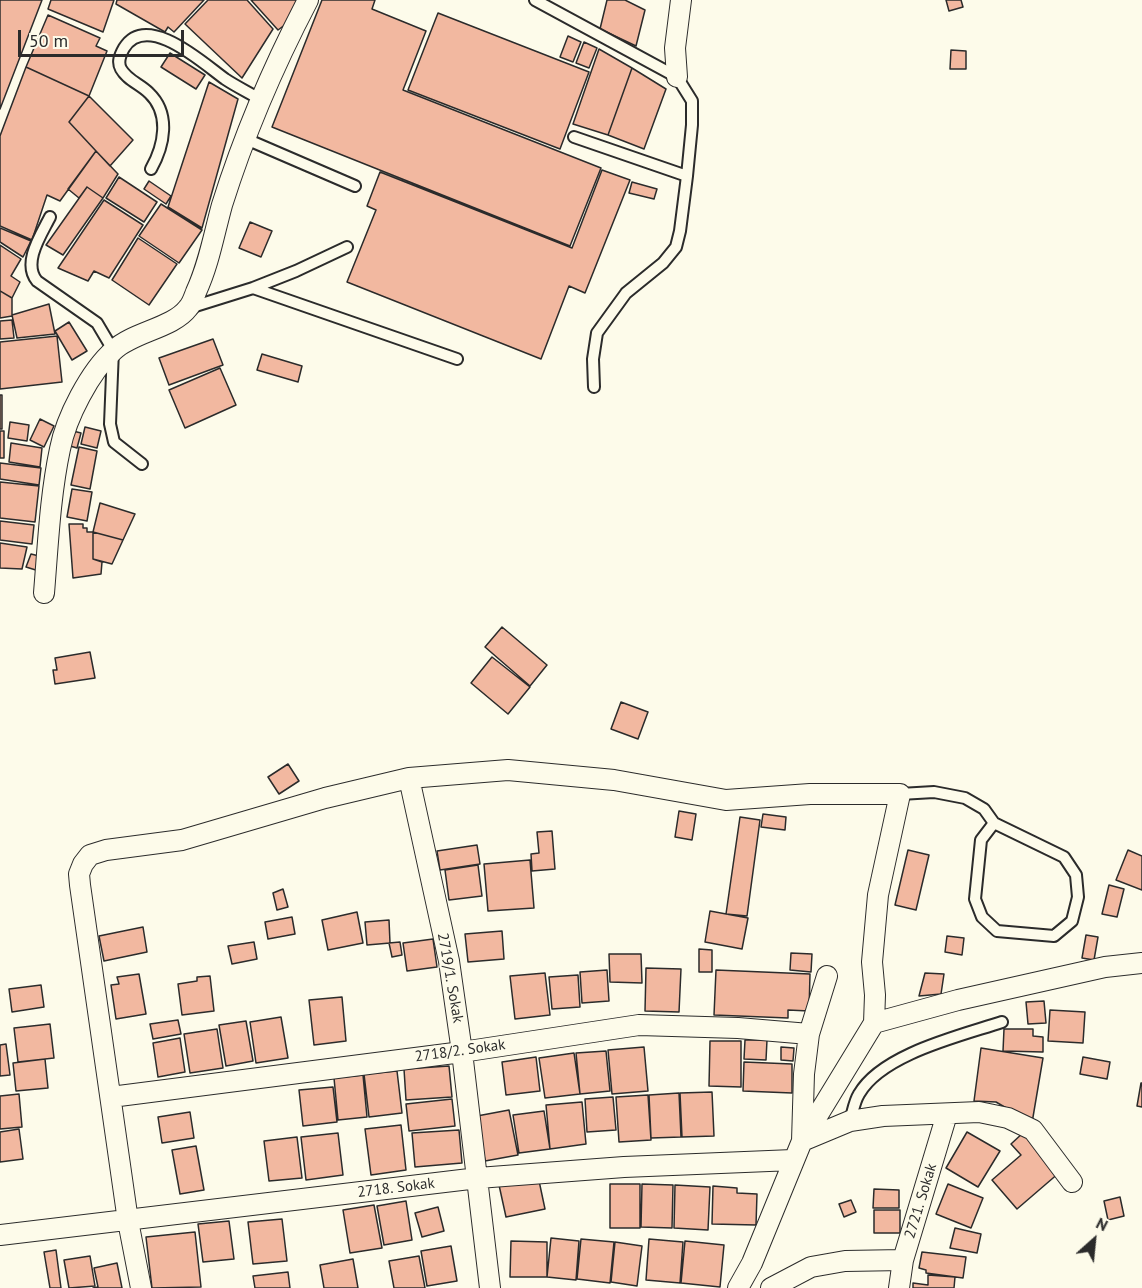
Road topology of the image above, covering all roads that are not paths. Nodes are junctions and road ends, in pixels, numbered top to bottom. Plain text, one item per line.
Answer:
1 (308, 0) edge
2 (535, 0) edge
3 (681, 0) edge
4 (677, 77) junction
5 (261, 100) junction
6 (574, 137) dead end
7 (246, 139) junction
8 (151, 169) dead end
9 (687, 176) junction
10 (355, 186) dead end
11 (50, 217) dead end
12 (347, 247) dead end
13 (253, 288) junction
14 (189, 308) junction
15 (113, 350) junction
16 (457, 359) dead end
17 (594, 387) dead end
18 (142, 464) dead end
19 (44, 593) dead end
20 (409, 778) junction
21 (900, 794) junction
22 (994, 823) junction
23 (1142, 963) edge
24 (827, 976) dead end
25 (1002, 1022) dead end
26 (874, 1023) junction
27 (809, 1034) junction
28 (462, 1052) junction
29 (111, 1097) junction
30 (947, 1114) junction
31 (850, 1121) junction
32 (802, 1141) junction
33 (793, 1160) junction
34 (478, 1178) junction
35 (1072, 1182) dead end
36 (128, 1221) junction
37 (0, 1236) edge
38 (903, 1260) junction
39 (141, 1288) edge
40 (490, 1288) edge
41 (738, 1288) edge
42 (771, 1288) edge
43 (899, 1288) edge

1 - 5 street
2 - 4 lane
3 - 4 street
4 - 9 lane
5 - 7 street
5 - 8 lane
6 - 9 lane
7 - 10 lane
7 - 14 street
9 - 17 lane
11 - 15 lane
12 - 13 lane
13 - 14 lane
13 - 16 lane
14 - 15 street
15 - 18 lane
15 - 19 street
20 - 21 street
20 - 28 street, 2719/1. Sokak
20 - 29 street
21 - 22 lane
21 - 26 street
22 - 22 lane
23 - 26 street
24 - 27 street
25 - 31 lane
26 - 32 street
27 - 28 street, 2718/2. Sokak
27 - 32 street
28 - 29 street, 2718/2. Sokak
28 - 34 street, 2719/1. Sokak
29 - 36 street
30 - 31 street
30 - 35 street
30 - 38 street, 2721. Sokak
31 - 32 street
32 - 33 street
33 - 34 street, 2718. Sokak
33 - 41 street
34 - 36 street, 2718. Sokak
34 - 40 street, 2719/1. Sokak
36 - 37 street, 2718. Sokak
36 - 39 street
38 - 42 street
38 - 43 street, 2721. Sokak

